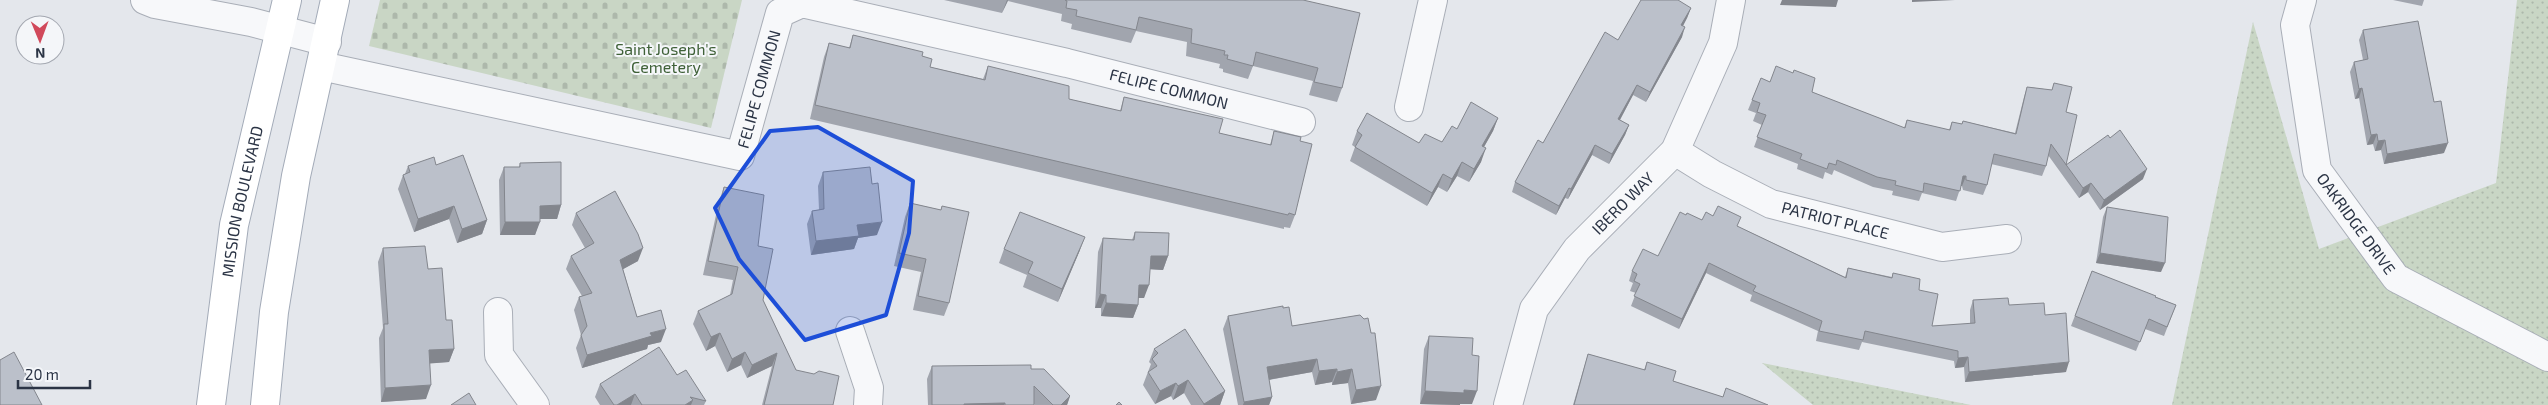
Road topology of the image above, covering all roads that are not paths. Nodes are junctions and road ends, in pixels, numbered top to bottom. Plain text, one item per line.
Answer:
1 (145, 0) edge
2 (287, 0) edge
3 (335, 0) edge
4 (1433, 0) edge
5 (1731, 0) edge
6 (2302, 0) edge
7 (280, 29) junction
8 (324, 54) junction
9 (1409, 107) dead end
10 (1301, 122) dead end
11 (1675, 151) junction
12 (2007, 238) dead end
13 (498, 312) dead end
14 (850, 331) dead end
15 (2548, 357) edge
16 (211, 405) edge
17 (265, 405) edge
18 (535, 405) edge
19 (868, 405) edge
20 (1508, 405) edge

1 - 7 street
2 - 7 main road, MISSION BOULEVARD
3 - 8 main road
4 - 9 street
5 - 11 street, IBERO WAY
6 - 15 street, OAKRIDGE DRIVE
7 - 8 street
7 - 16 main road, MISSION BOULEVARD
8 - 10 street, FELIPE COMMON
8 - 17 main road
11 - 12 street, PATRIOT PLACE
11 - 20 street, IBERO WAY
13 - 18 street
14 - 19 street

